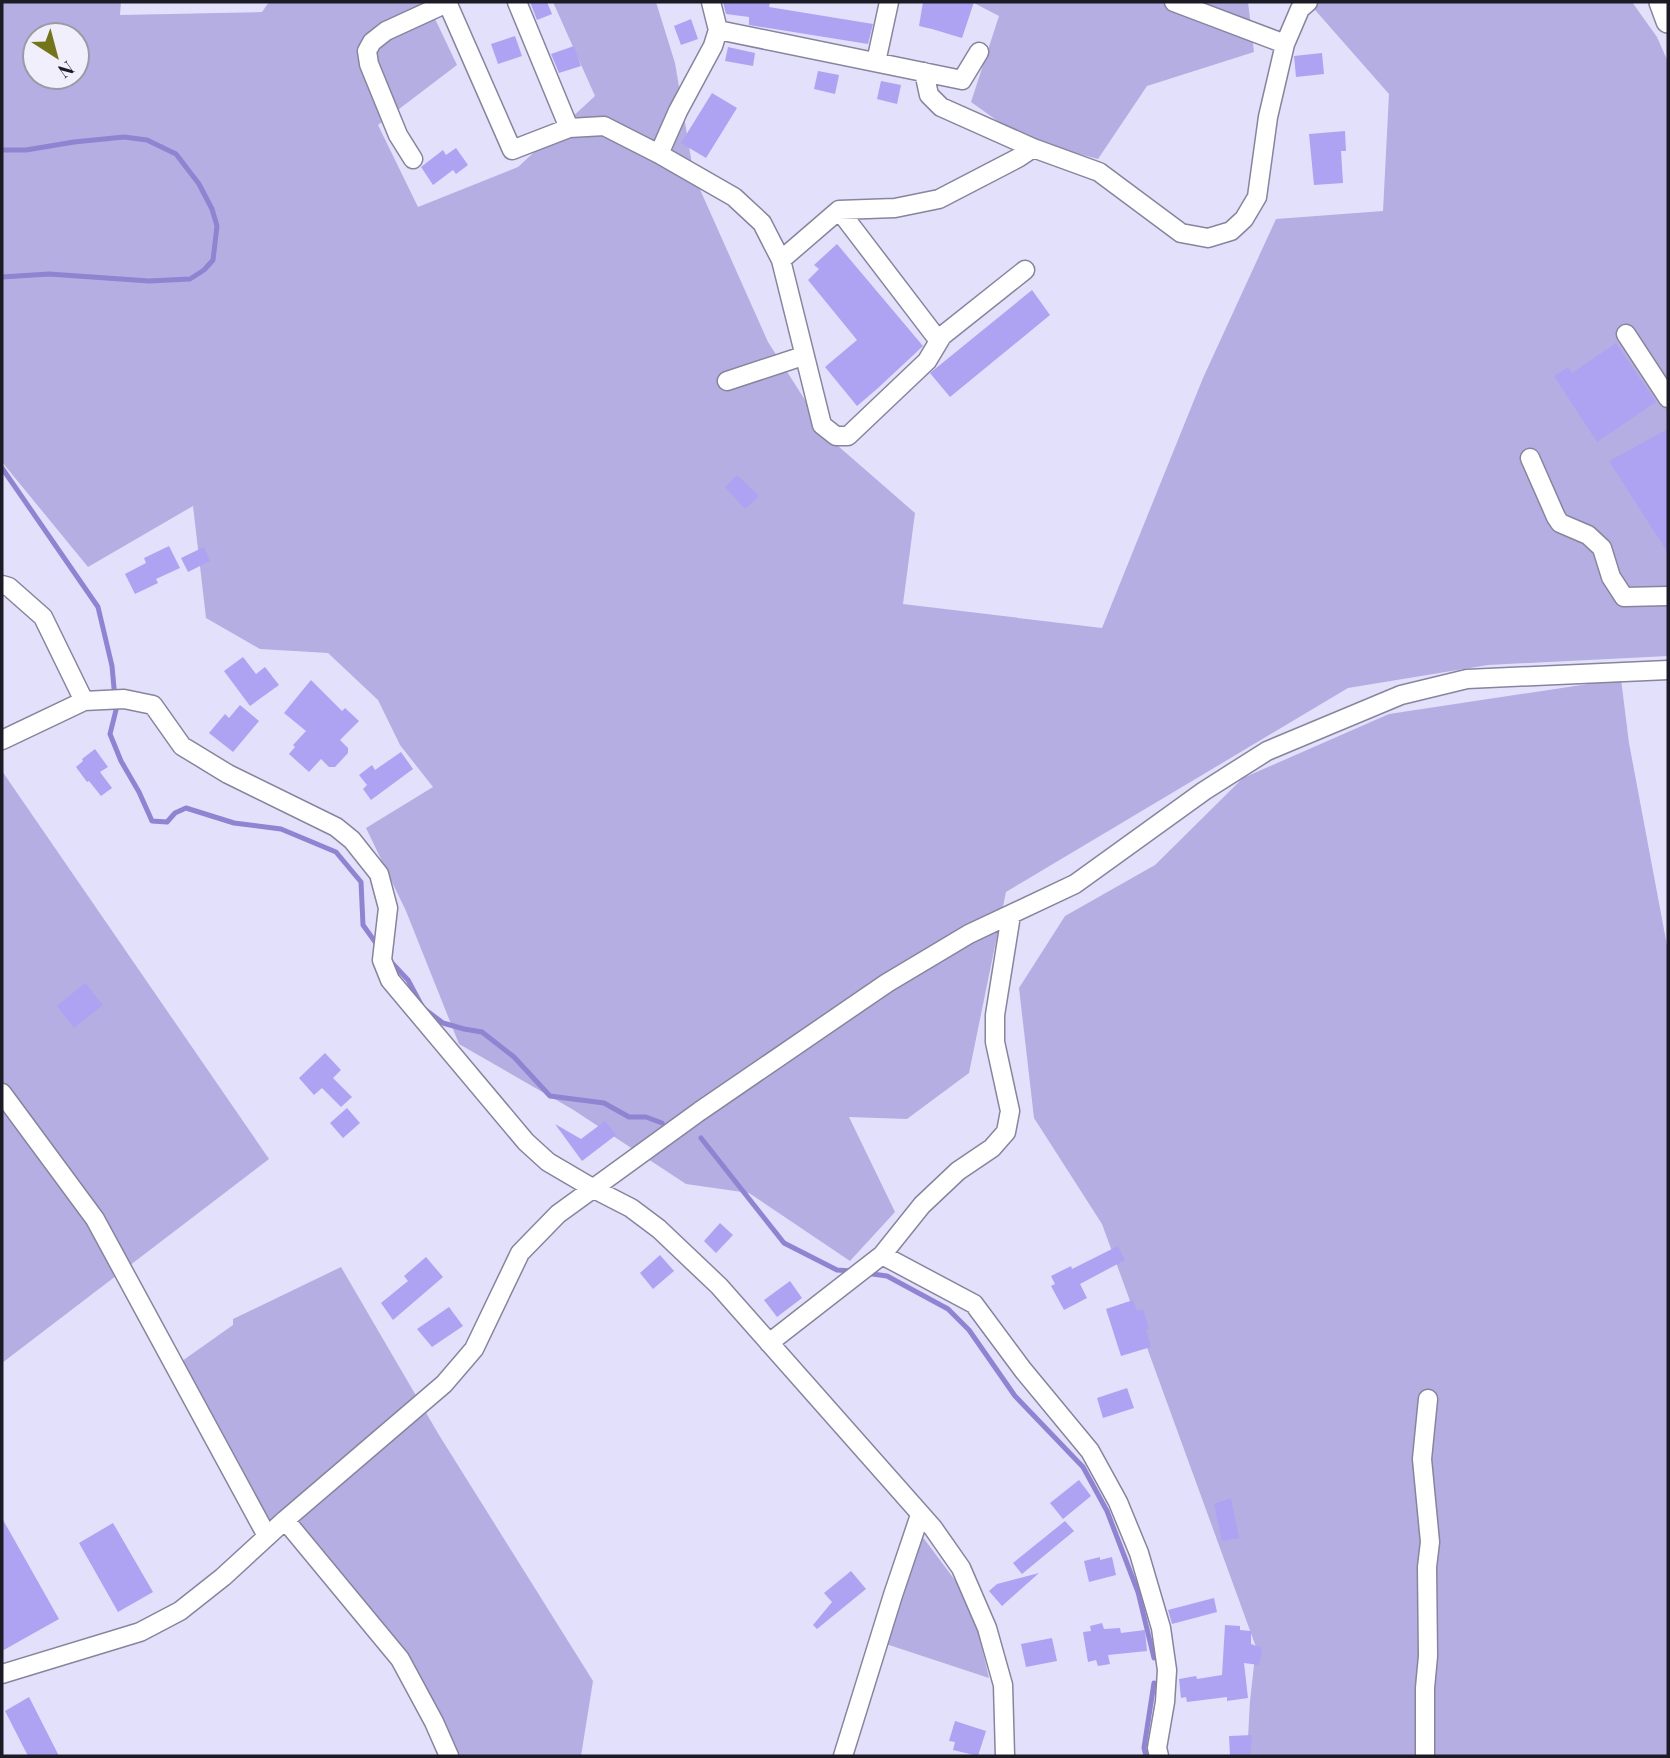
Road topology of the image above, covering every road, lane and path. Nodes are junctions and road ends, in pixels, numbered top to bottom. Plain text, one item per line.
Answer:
1 (447, 2) edge
2 (517, 2) edge
3 (711, 2) edge
4 (889, 2) edge
5 (1174, 2) edge
6 (1308, 2) edge
7 (1661, 2) edge
8 (1668, 21) edge
9 (718, 30) junction
10 (1285, 44) junction
11 (979, 52) dead end
12 (876, 62) junction
13 (925, 72) junction
14 (569, 128) junction
15 (1033, 148) junction
16 (659, 154) junction
17 (413, 159) dead end
18 (839, 210) junction
19 (781, 260) junction
20 (1024, 270) dead end
21 (1626, 334) dead end
22 (939, 341) junction
23 (803, 356) junction
24 (727, 381) dead end
25 (1668, 398) edge
26 (1530, 458) dead end
27 (2, 585) edge
28 (1668, 596) edge
29 (1668, 670) edge
30 (84, 701) junction
31 (2, 740) edge
32 (1011, 915) junction
33 (2, 1093) edge
34 (594, 1189) junction
35 (882, 1255) junction
36 (769, 1343) junction
37 (1428, 1399) dead end
38 (920, 1515) junction
39 (285, 1520) junction
40 (267, 1536) junction
41 (2, 1674) edge
42 (449, 1756) edge
43 (843, 1756) edge
44 (1005, 1756) edge
45 (1159, 1756) edge
46 (1425, 1756) edge

1 - 14 street
1 - 17 street
2 - 14 street
3 - 9 street
4 - 12 street
5 - 10 street
6 - 10 street
7 - 8 street
9 - 12 street
9 - 16 street
10 - 15 street
11 - 13 street
12 - 13 street
13 - 15 street
14 - 16 street
15 - 18 street
16 - 19 street
18 - 19 street
18 - 22 street
19 - 23 street
20 - 22 street
21 - 25 street
22 - 23 street
23 - 24 street
26 - 28 street
27 - 30 street
29 - 32 street
30 - 31 street
30 - 34 street
32 - 34 street
32 - 35 street
33 - 40 street
34 - 36 street
34 - 39 street
35 - 36 street
35 - 45 street
36 - 38 street
37 - 46 street
38 - 43 street
38 - 44 street
39 - 40 street
39 - 42 street
40 - 41 street

